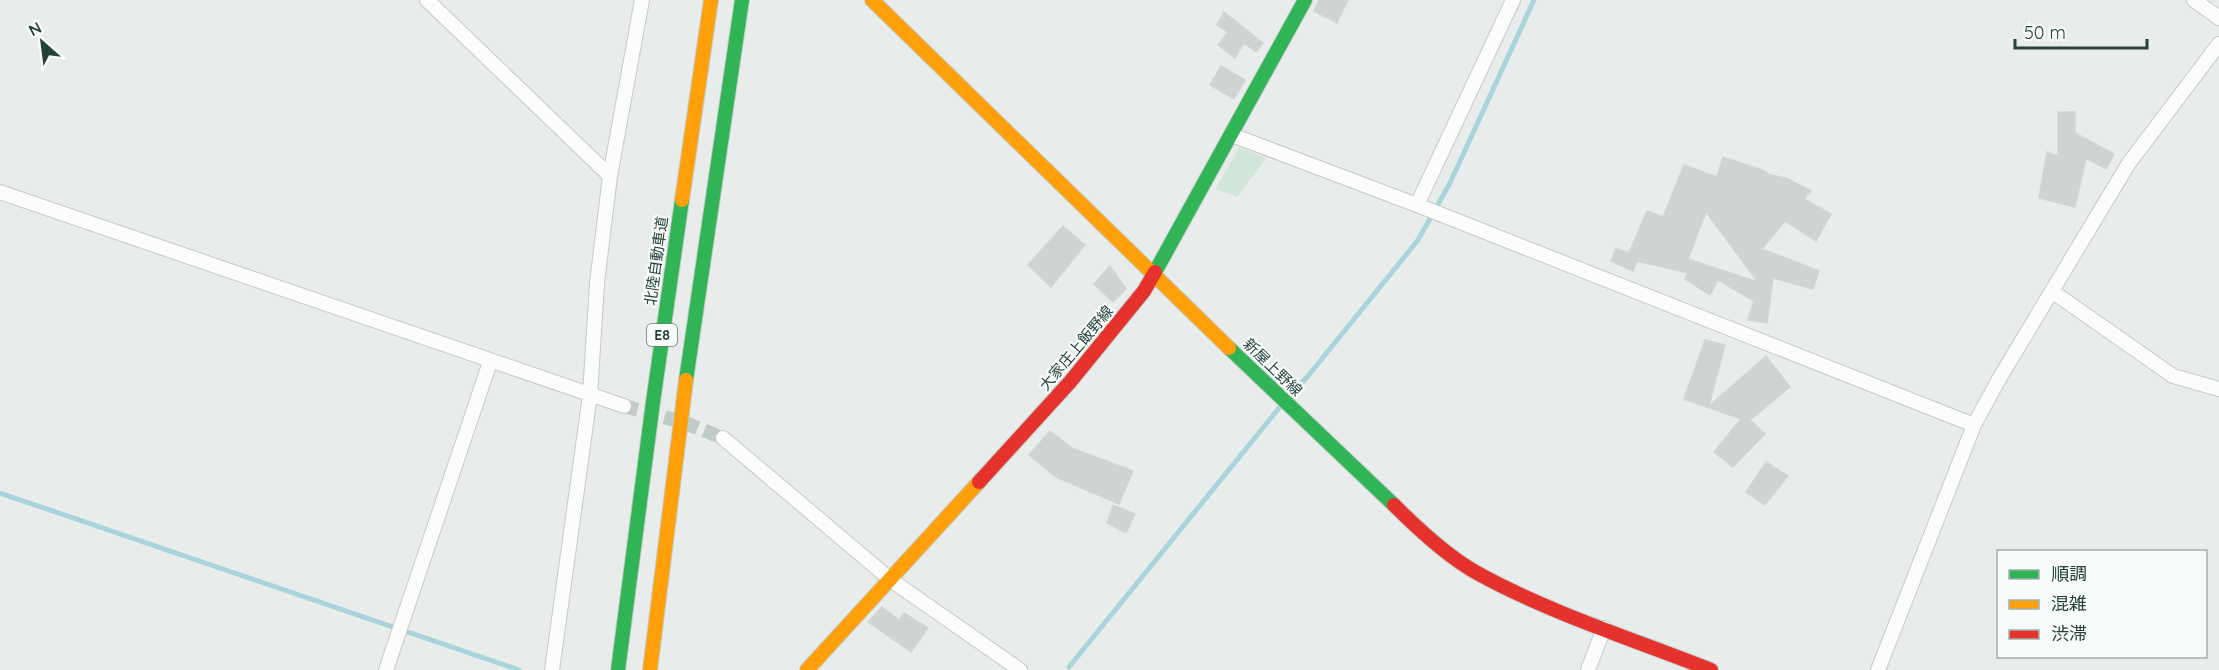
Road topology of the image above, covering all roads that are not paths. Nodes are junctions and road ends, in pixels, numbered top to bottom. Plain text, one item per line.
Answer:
1 (427, 0) edge
2 (642, 0) edge
3 (711, 0) edge
4 (742, 0) edge
5 (872, 0) edge
6 (1305, 0) edge
7 (1513, 0) edge
8 (2194, 0) edge
9 (2219, 18) edge
10 (2219, 45) edge
11 (1232, 135) junction
12 (610, 176) junction
13 (0, 192) edge
14 (1417, 205) junction
15 (1154, 273) junction
16 (2053, 291) junction
17 (490, 362) junction
18 (2219, 389) edge
19 (590, 395) junction
20 (624, 406) tunnel mouth
21 (1974, 425) junction
22 (723, 438) tunnel mouth
23 (891, 580) junction
24 (1604, 628) junction
25 (386, 670) edge
26 (552, 670) edge
27 (618, 670) edge
28 (650, 670) edge
29 (807, 670) edge
30 (1020, 670) edge
31 (1587, 670) edge
32 (1712, 670) edge
33 (1878, 670) edge

1 - 12 street
2 - 12 street
3 - 27 main road, 北陸自動車道 / E8
4 - 28 main road, E8
5 - 15 main road, 新屋上野線
6 - 11 main road, 大家庄上飯野線
7 - 14 street
8 - 9 street
10 - 16 street
11 - 14 street
11 - 15 main road, 大家庄上飯野線
12 - 19 street
13 - 17 street
14 - 21 street
15 - 23 main road, 大家庄上飯野線
15 - 24 main road, 新屋上野線
16 - 18 street
16 - 21 street
17 - 19 street
17 - 25 street
19 - 20 street
19 - 26 street
21 - 33 street
22 - 23 street
23 - 29 main road, 大家庄上飯野線
23 - 30 street
24 - 31 street
24 - 32 main road, 新屋上野線

